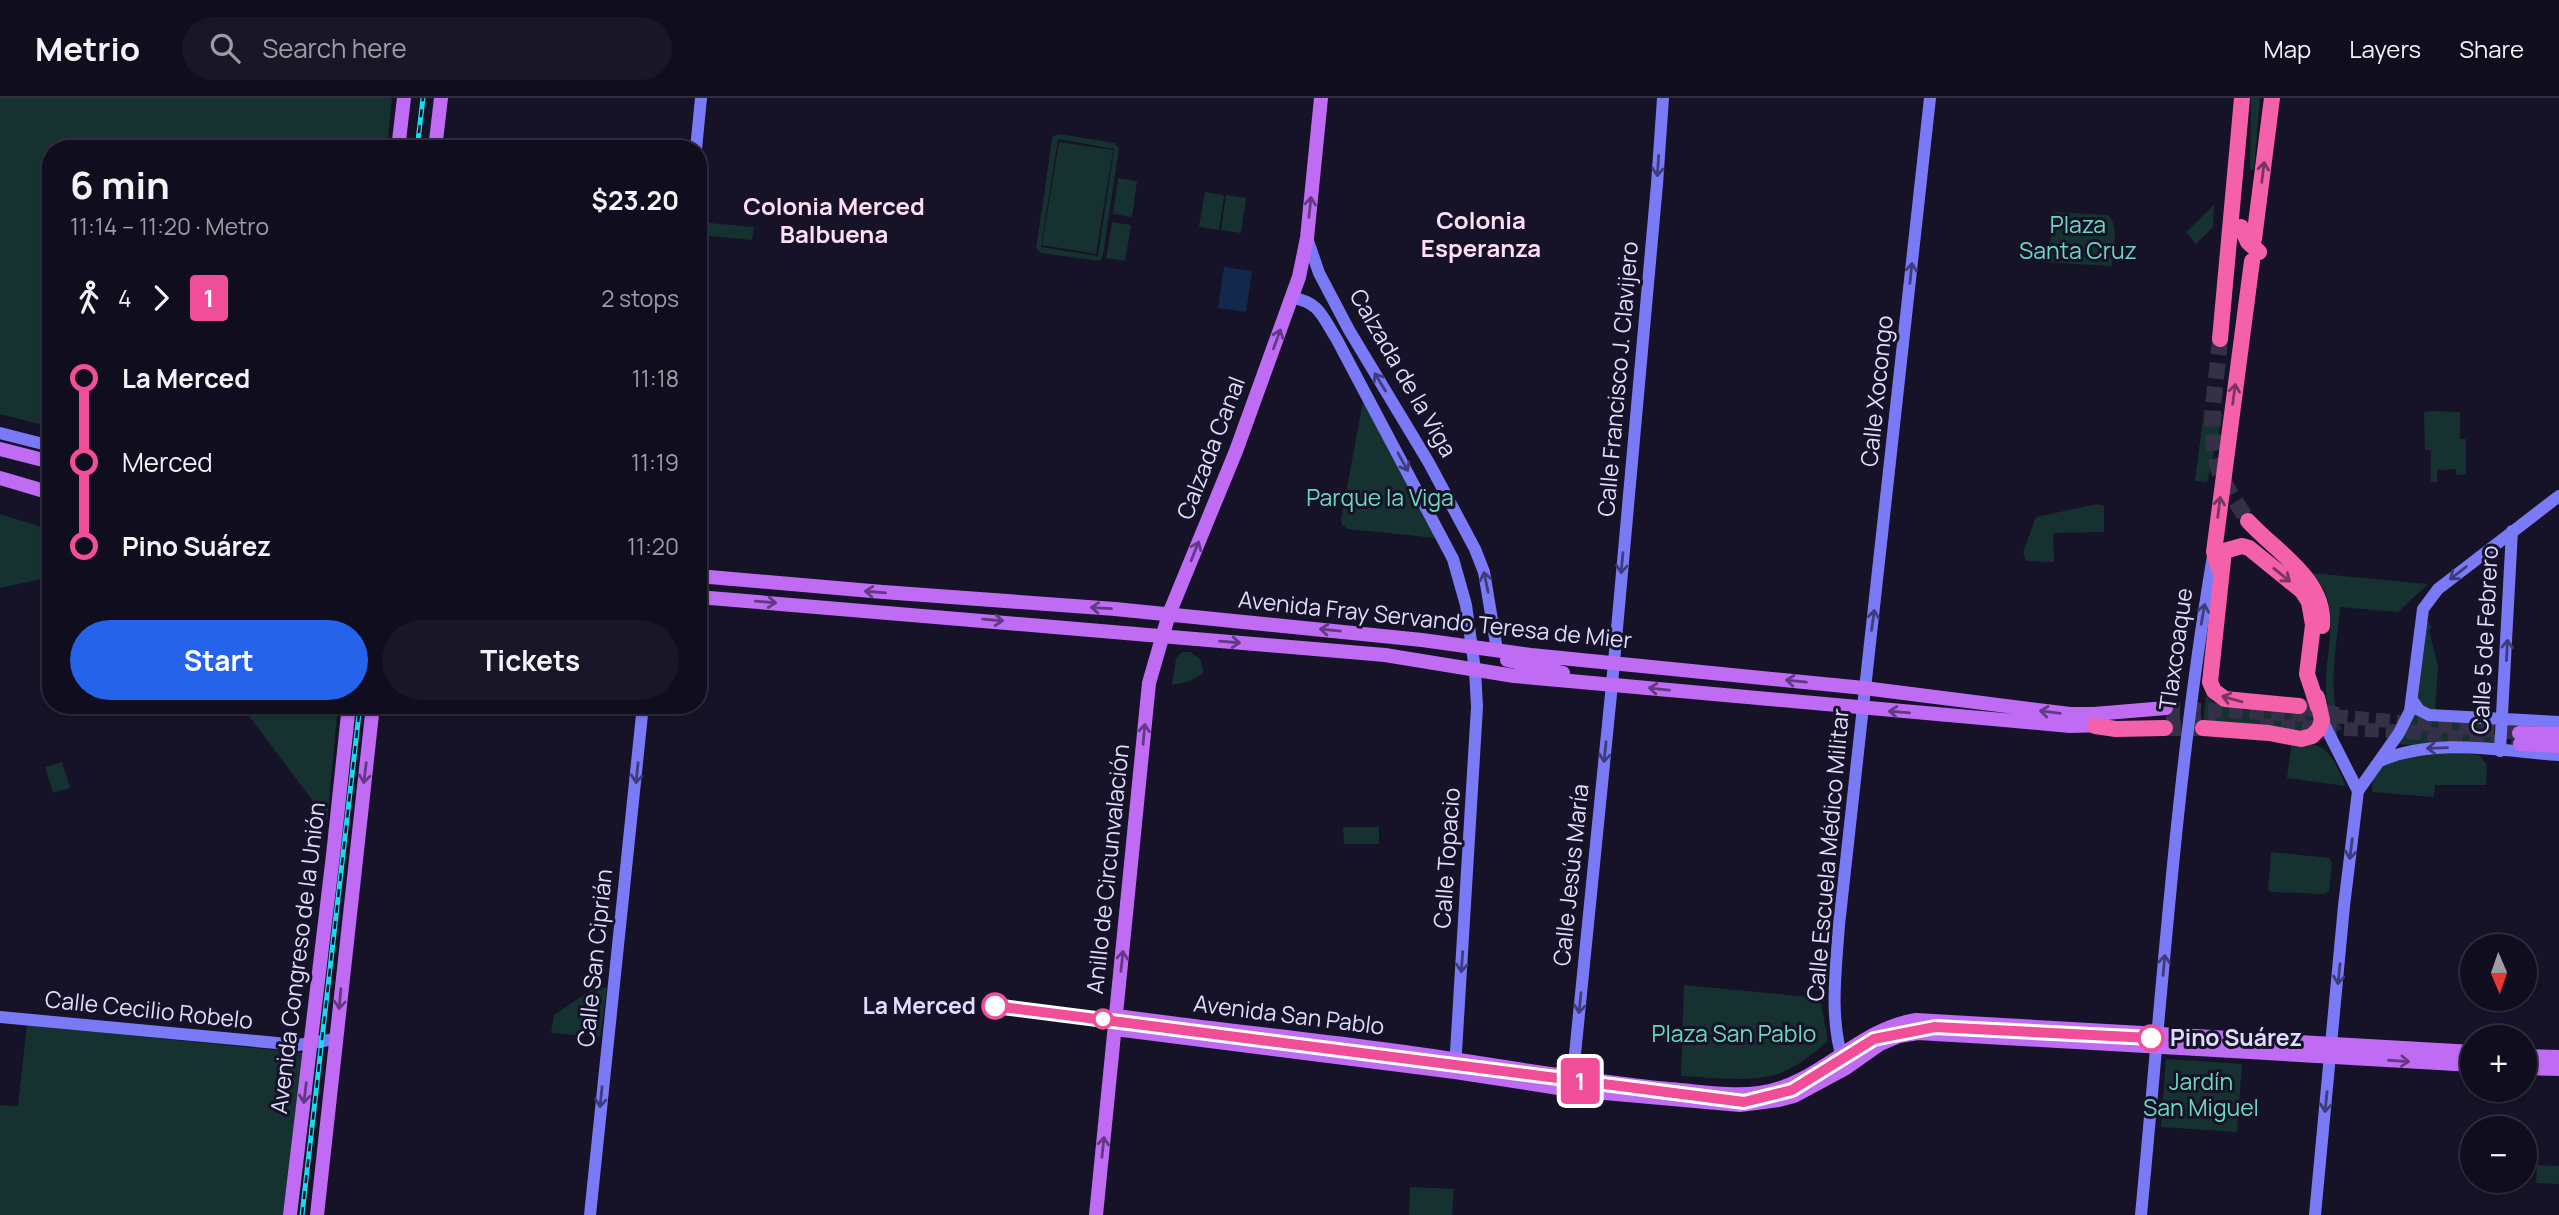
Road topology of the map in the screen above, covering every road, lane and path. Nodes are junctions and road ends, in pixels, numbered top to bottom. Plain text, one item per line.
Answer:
1 (404, 98) edge
2 (441, 98) edge
3 (701, 98) edge
4 (1321, 98) edge
5 (1662, 98) edge
6 (1930, 98) edge
7 (2242, 98) edge
8 (2272, 98) edge
9 (399, 140) edge
10 (436, 140) edge
11 (697, 140) edge
12 (2237, 152) junction
13 (1307, 238) junction
14 (2257, 252) junction
15 (1293, 298) junction
16 (2220, 338) tunnel mouth
17 (0, 433) edge
18 (42, 444) edge
19 (0, 449) edge
20 (42, 460) edge
21 (0, 470) edge
22 (0, 478) edge
23 (42, 481) edge
24 (0, 485) edge
25 (42, 493) edge
26 (42, 494) edge
27 (2559, 496) edge
28 (2248, 521) tunnel mouth
29 (2512, 531) junction
30 (2214, 552) junction
31 (707, 577) edge
32 (2221, 580) junction
33 (707, 598) edge
34 (1169, 614) junction
35 (1162, 636) junction
36 (1471, 646) junction
37 (1497, 650) junction
38 (1613, 663) junction
39 (1475, 670) junction
40 (1612, 684) junction
41 (1864, 688) junction
42 (2412, 700) junction
43 (2299, 706) tunnel mouth
44 (1862, 709) junction
45 (347, 714) edge
46 (372, 714) edge
47 (642, 714) edge
48 (2320, 714) junction
49 (2166, 719) joint
50 (2504, 719) junction
51 (2559, 722) edge
52 (2095, 726) joint
53 (2203, 729) tunnel mouth
54 (2559, 734) edge
55 (2559, 746) edge
56 (2500, 751) junction
57 (2559, 755) edge
58 (2376, 763) junction
59 (2358, 791) junction
60 (328, 902) junction
61 (347, 930) junction
62 (0, 1017) edge
63 (1116, 1023) junction
64 (335, 1039) junction
65 (2157, 1040) junction
66 (310, 1044) junction
67 (2331, 1050) junction
68 (2460, 1052) edge
69 (2537, 1057) edge
70 (2559, 1058) edge
71 (1843, 1061) junction
72 (2460, 1064) edge
73 (1455, 1066) junction
74 (2537, 1068) edge
75 (2559, 1069) edge
76 (1601, 1083) junction
77 (1571, 1085) junction
78 (1628, 1096) junction
79 (290, 1215) edge
80 (317, 1215) edge
81 (590, 1215) edge
82 (1096, 1215) edge
83 (2141, 1215) edge
84 (2315, 1215) edge

1 - 9 main road
2 - 10 main road
3 - 11 street
13 -> 4 main road, Calzada de la Viga
5 -> 38 street, Calle Francisco J. Clavijero
41 -> 6 street, Calle Xocongo
7 - 12 highway
14 -> 8 highway
12 - 14 highway, bridge
12 - 16 highway
13 - 15 main road, Calzada de la Viga
37 -> 13 street, Calzada de la Viga
30 -> 14 highway
34 -> 15 main road, Calzada Canal
15 -> 36 street, Calzada de la Viga
17 - 18 street
19 - 20 main road
21 - 23 main road
22 - 25 main road
24 - 26 street
27 - 29 street
28 - 48 highway
29 -> 42 street
50 -> 29 street, Calle 5 de Febrero
30 - 32 highway
65 -> 30 street, Tlaxcoaque
34 -> 31 main road, Avenida Fray Servando Teresa de Mier
43 -> 32 highway
32 -> 48 highway
33 -> 35 main road, Avenida Fray Servando Teresa de Mier
34 - 35 main road, Anillo de Circunvalación
36 -> 34 main road, Avenida Fray Servando Teresa de Mier
35 -> 39 main road, Avenida Fray Servando Teresa de Mier
63 -> 35 main road, Anillo de Circunvalación
36 - 37 main road, Avenida Fray Servando Teresa de Mier
36 - 39 street, Calle Topacio
37 - 38 main road, Avenida Fray Servando Teresa de Mier
37 - 40 main road
38 - 40 street, Calle Jesús María
41 -> 38 main road, Avenida Fray Servando Teresa de Mier
39 - 40 main road, Avenida Fray Servando Teresa de Mier
39 -> 73 street, Calle Topacio
44 -> 40 main road, Avenida Fray Servando Teresa de Mier
40 -> 77 street, Calle Jesús María
41 - 44 street, Calle Escuela Médico Militar
49 -> 41 main road, Avenida Fray Servando Teresa de Mier
42 - 50 street
42 - 58 street
52 -> 44 main road, Avenida Fray Servando Teresa de Mier
44 - 71 street, Calle Escuela Médico Militar
45 - 60 main road, Avenida Congreso de la Unión
46 -> 61 main road, Avenida Congreso de la Unión
47 -> 81 street, Calle San Ciprián
48 - 53 highway
48 - 59 street
49 - 52 highway
50 - 51 street
50 - 56 street, Calle 5 de Febrero
54 - 55 main road
56 - 57 street
56 -> 58 street
58 - 59 street
59 -> 67 street
60 - 61 main road
60 - 66 main road, Avenida Congreso de la Unión
61 -> 64 main road, Avenida Congreso de la Unión
62 - 66 street, Calle Cecilio Robelo
63 - 73 main road
82 -> 63 main road, Anillo de Circunvalación
64 - 66 street, Calle Cecilio Robelo
64 - 80 main road, Avenida Congreso de la Unión
65 - 67 main road
65 - 71 main road
65 - 83 street, Tlaxcoaque
66 -> 79 main road, Avenida Congreso de la Unión
67 - 68 main road
67 -> 72 main road
67 -> 84 street
69 - 70 main road
71 - 76 main road
71 - 78 main road
73 - 77 main road
74 - 75 main road
76 - 77 main road
76 - 78 main road
77 - 78 main road

